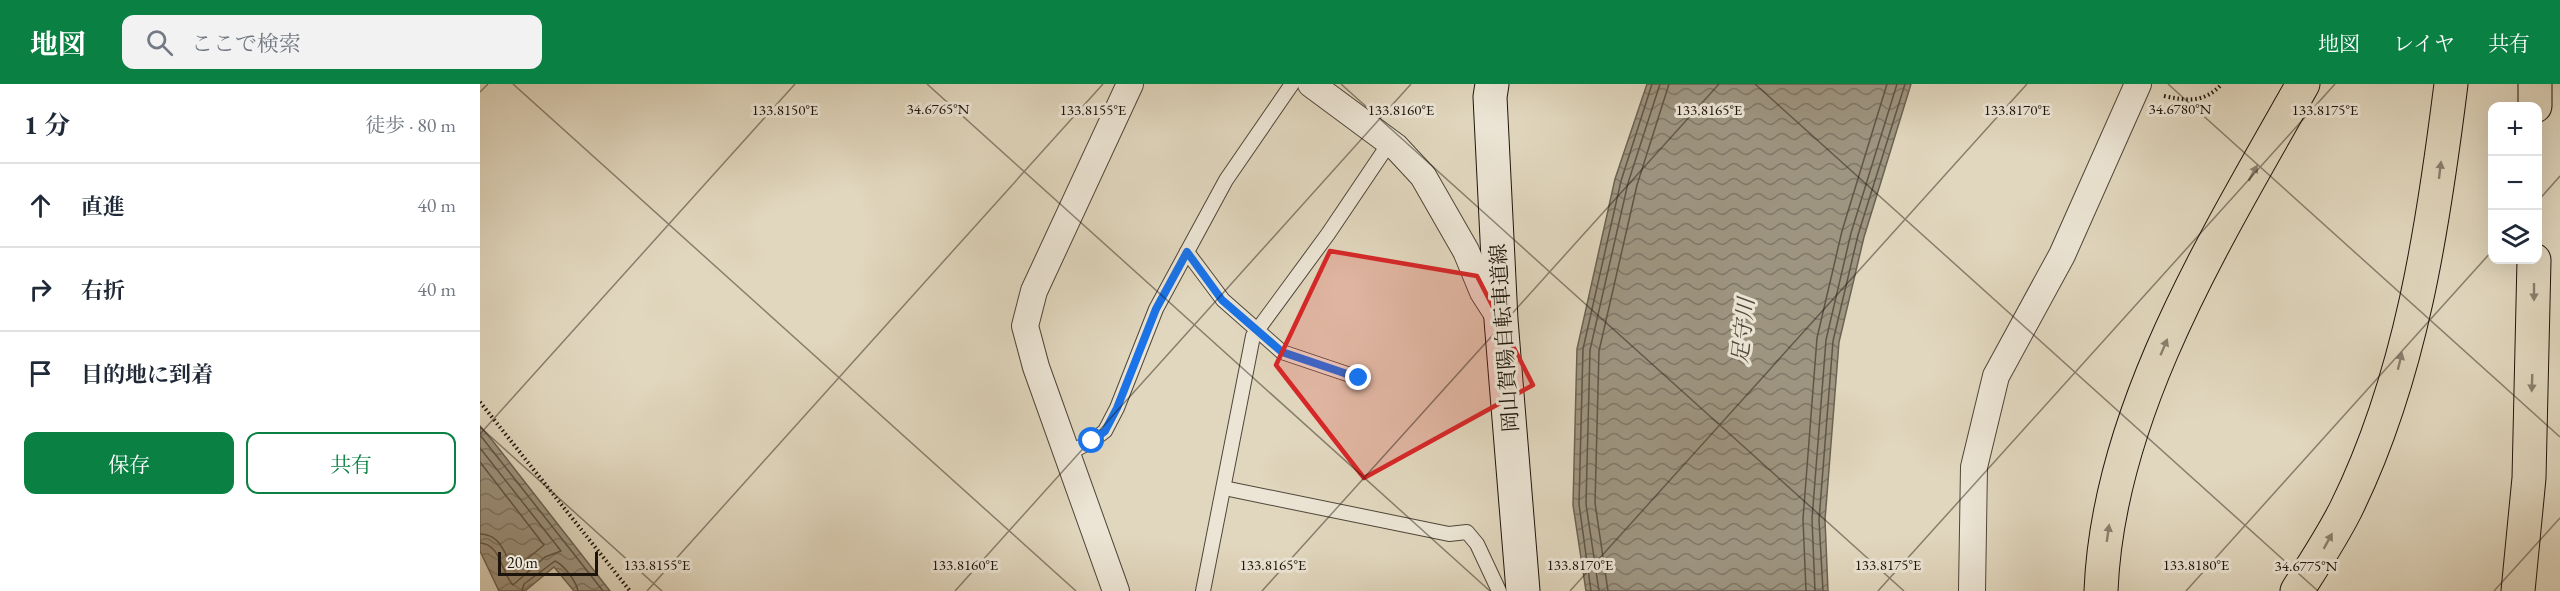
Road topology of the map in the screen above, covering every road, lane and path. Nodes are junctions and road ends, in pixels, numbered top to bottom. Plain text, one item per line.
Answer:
1 (1130, 84) edge
2 (1292, 84) edge
3 (1311, 84) edge
4 (1492, 84) edge
5 (2222, 84) edge
6 (2303, 84) edge
7 (2451, 84) edge
8 (2535, 84) edge
9 (2137, 87) edge
10 (2535, 102) edge
11 (1390, 142) junction
12 (1187, 252) junction
13 (2534, 264) edge
14 (1501, 320) junction
15 (1257, 331) junction
16 (1359, 378) dead end
17 (480, 402) edge
18 (1067, 453) junction
19 (1224, 488) junction
20 (630, 591) edge
21 (1116, 591) edge
22 (1203, 591) edge
23 (1499, 591) edge
24 (1523, 591) edge
25 (1972, 591) edge
26 (2101, 591) edge
27 (2297, 591) edge
28 (2518, 591) edge

1 - 18 street
2 - 12 lane
3 - 11 street
4 - 14 main road, 岡山賀陽自転車道線
5 - 9 path
26 -> 6 highway
27 -> 7 highway
8 - 10 highway
9 - 25 street
11 - 14 street
11 - 15 lane
12 - 15 lane
12 - 18 lane
13 -> 28 highway
14 - 24 main road, 岡山賀陽自転車道線
15 - 16 lane
15 - 19 lane
17 - 20 path
18 - 21 street
19 - 22 lane
19 - 23 lane

